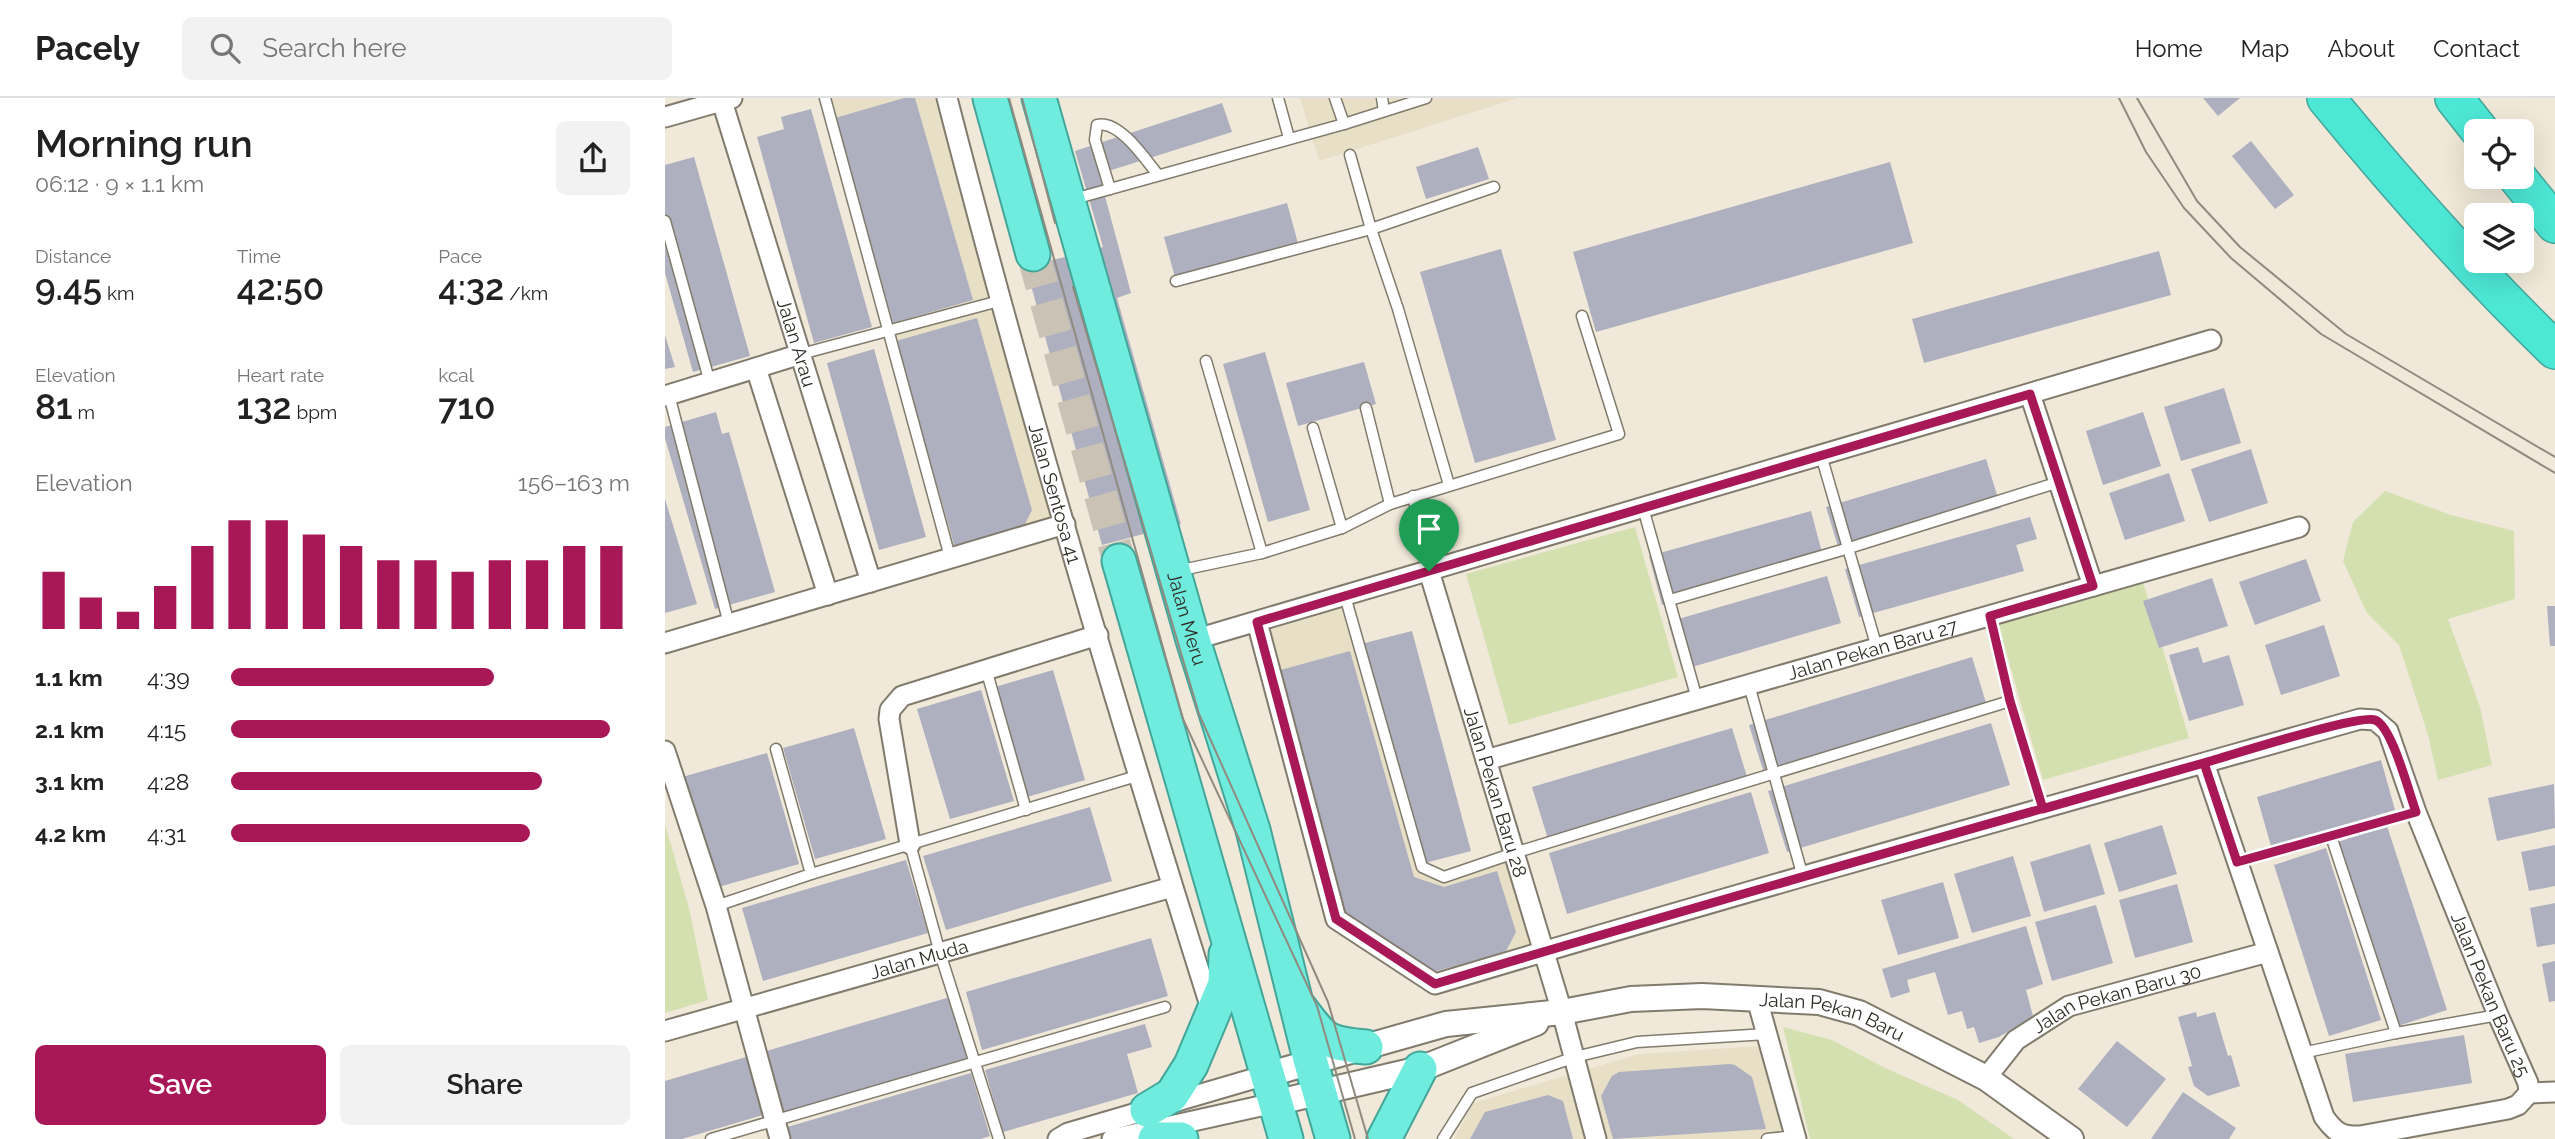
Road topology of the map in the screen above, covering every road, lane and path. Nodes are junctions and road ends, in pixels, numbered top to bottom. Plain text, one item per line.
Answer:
1 (825, 98) edge
2 (947, 98) edge
3 (990, 98) edge
4 (1039, 98) edge
5 (1278, 98) edge
6 (1335, 98) edge
7 (1382, 98) edge
8 (1426, 98) edge
9 (2326, 98) edge
10 (2453, 98) edge
11 (725, 99) edge
12 (1384, 111) junction
13 (665, 117) edge
14 (2470, 119) edge
15 (1344, 124) junction
16 (1289, 138) junction
17 (1350, 155) dead end
18 (1158, 175) junction
19 (1494, 187) dead end
20 (1110, 188) junction
21 (2527, 189) edge
22 (1067, 201) junction
23 (665, 221) edge
24 (2555, 224) edge
25 (1371, 229) junction
26 (1033, 254) tunnel mouth
27 (1176, 281) dead end
28 (999, 301) junction
29 (1582, 316) dead end
30 (889, 331) junction
31 (2211, 341) dead end
32 (2555, 350) edge
33 (801, 354) junction
34 (1206, 361) dead end
35 (756, 368) junction
36 (709, 383) junction
37 (2030, 394) junction
38 (667, 396) edge
39 (1366, 408) dead end
40 (1313, 428) dead end
41 (1821, 455) junction
42 (2059, 482) junction
43 (1449, 485) junction
44 (1413, 496) junction
45 (1390, 504) junction
46 (1643, 508) junction
47 (1065, 524) junction
48 (2299, 527) dead end
49 (1342, 528) junction
50 (1849, 548) junction
51 (1262, 553) junction
52 (950, 557) junction
53 (1119, 561) tunnel mouth
54 (1429, 571) junction
55 (1173, 572) junction
56 (871, 582) junction
57 (2093, 586) junction
58 (828, 595) junction
59 (1345, 596) junction
60 (1670, 600) junction
61 (1990, 616) junction
62 (1257, 622) junction
63 (729, 624) junction
64 (1098, 635) junction
65 (1193, 640) junction
66 (665, 643) edge
67 (1877, 648) junction
68 (986, 669) junction
69 (1749, 685) junction
70 (1697, 699) junction
71 (2010, 701) junction
72 (776, 749) dead end
73 (665, 751) edge
74 (1486, 760) junction
75 (2204, 763) junction
76 (1774, 774) junction
77 (1139, 775) junction
78 (2043, 809) junction
79 (1026, 810) junction
80 (2416, 812) junction
81 (2331, 836) junction
82 (910, 844) junction
83 (1514, 853) junction
84 (2237, 862) junction
85 (811, 874) junction
86 (1803, 877) junction
87 (1172, 887) junction
88 (716, 906) junction
89 (1226, 938) junction
90 (1544, 951) junction
91 (2268, 952) junction
92 (940, 953) junction
93 (1757, 999) junction
94 (1297, 1003) junction
95 (1165, 1007) dead end
96 (744, 1009) junction
97 (1562, 1012) junction
98 (2498, 1015) junction
99 (1213, 1016) junction
100 (665, 1031) edge
101 (2396, 1033) junction
102 (1767, 1034) junction
103 (1366, 1047) junction
104 (2302, 1053) junction
105 (1575, 1057) junction
106 (974, 1063) junction
107 (1420, 1069) junction
108 (1314, 1077) junction
109 (1986, 1078) junction
110 (1270, 1089) junction
111 (2555, 1092) edge
112 (2529, 1093) junction
113 (775, 1120) junction
114 (1151, 1125) edge
115 (1796, 1138) edge
116 (711, 1139) edge
117 (780, 1139) edge
118 (999, 1139) edge
119 (1058, 1139) edge
120 (1112, 1139) edge
121 (1181, 1139) edge
122 (1286, 1139) edge
123 (1333, 1139) edge
124 (1384, 1139) edge
125 (1443, 1139) edge
126 (1595, 1139) edge
127 (1767, 1139) edge
128 (2071, 1139) edge

1 - 30 lane
2 - 28 street, Jalan Sentosa 41
3 - 26 highway
4 - 22 highway, Jalan Meru
5 - 16 lane
6 - 15 lane
7 - 12 lane
8 - 12 lane
9 - 32 highway
10 - 14 highway
11 - 13 street
11 - 33 street, Jalan Arau
12 - 15 lane
15 - 16 lane
16 - 18 lane
17 - 25 lane
18 - 20 lane
18 - 20 lane
19 - 25 lane
20 - 22 lane
21 - 24 highway
22 - 55 highway, Jalan Meru
23 - 36 lane
25 - 27 lane
25 - 43 lane
28 - 30 lane
28 - 47 street, Jalan Sentosa 41
29 - 43 lane
30 - 33 lane
30 - 52 lane
31 - 37 street
33 - 35 street
33 - 56 street, Jalan Arau
34 - 51 lane
35 - 36 street
35 - 58 street
36 - 38 street
37 - 41 street
37 - 42 street
38 - 63 lane
39 - 45 lane
40 - 49 lane
41 - 46 street
41 - 50 lane
42 - 50 lane
42 - 57 street
43 - 44 lane
44 - 45 lane
44 - 54 lane
45 - 49 lane
46 - 54 street
46 - 60 lane
47 - 52 street
47 - 64 street, Jalan Sentosa 41
48 - 57 street, Jalan Pekan Baru 27
49 - 51 lane
50 - 60 lane
50 - 67 lane
51 - 55 lane
52 - 56 street
53 - 89 highway
54 - 59 street
54 - 74 street, Jalan Pekan Baru 28
55 - 65 highway, Jalan Meru
56 - 58 street
57 - 61 street, Jalan Pekan Baru 27
58 - 63 street
59 - 62 street
59 - 83 lane
60 - 70 lane
61 - 67 street, Jalan Pekan Baru 27
61 - 71 lane
62 - 65 street
62 - 90 street
63 - 66 street
64 - 68 street
64 - 77 street, Jalan Sentosa 41
65 - 94 highway, Jalan Meru
67 - 69 street, Jalan Pekan Baru 27
68 - 79 lane
68 - 82 street
69 - 70 street, Jalan Pekan Baru 27
69 - 76 lane
70 - 74 street, Jalan Pekan Baru 27
71 - 76 lane
71 - 78 lane
72 - 85 lane
73 - 88 street
74 - 83 street, Jalan Pekan Baru 28
75 - 78 street
75 - 80 street, Jalan Pekan Baru 25
75 - 84 street, Jalan Pekan Baru 25
76 - 83 lane
76 - 86 lane
77 - 79 lane
77 - 87 street, Jalan Sentosa 41
78 - 86 street
79 - 82 lane
80 - 81 lane
80 - 98 street, Jalan Pekan Baru 25
81 - 84 lane
81 - 101 lane
82 - 85 lane
82 - 92 lane
83 - 90 street, Jalan Pekan Baru 28
84 - 91 street, Jalan Pekan Baru 25
85 - 88 lane
86 - 90 street
87 - 92 street, Jalan Muda
87 - 99 street, Jalan Sentosa 41
88 - 96 street
89 - 99 highway
89 - 110 highway
90 - 97 street, Jalan Pekan Baru 28
91 - 104 street, Jalan Pekan Baru 25
91 - 109 street, Jalan Pekan Baru 30
92 - 96 street, Jalan Muda
92 - 106 lane
93 - 97 street, Jalan Pekan Baru
93 - 102 street
93 - 109 street, Jalan Pekan Baru
94 - 103 highway
94 - 108 highway, Jalan Meru
95 - 106 lane
96 - 100 street, Jalan Muda
96 - 113 street
97 - 103 street, Jalan Pekan Baru
97 - 105 street, Jalan Pekan Baru 28
97 - 107 street, Jalan Pekan Baru
98 - 101 lane
98 - 112 street, Jalan Pekan Baru 25
99 - 114 highway
101 - 104 lane
102 - 105 lane
102 - 115 street
103 - 108 street, Jalan Pekan Baru
104 - 112 street, Jalan Pekan Baru 25
105 - 125 lane
105 - 126 street, Jalan Pekan Baru 28
106 - 113 lane
106 - 118 lane
107 - 108 street, Jalan Pekan Baru
107 - 124 highway
108 - 110 street, Jalan Pekan Baru
108 - 123 highway, Jalan Meru
109 - 128 street, Jalan Pekan Baru
110 - 114 street
110 - 120 street
110 - 122 highway
111 - 112 street
113 - 116 lane
113 - 117 street
114 - 119 street
114 - 121 highway
115 - 127 lane

